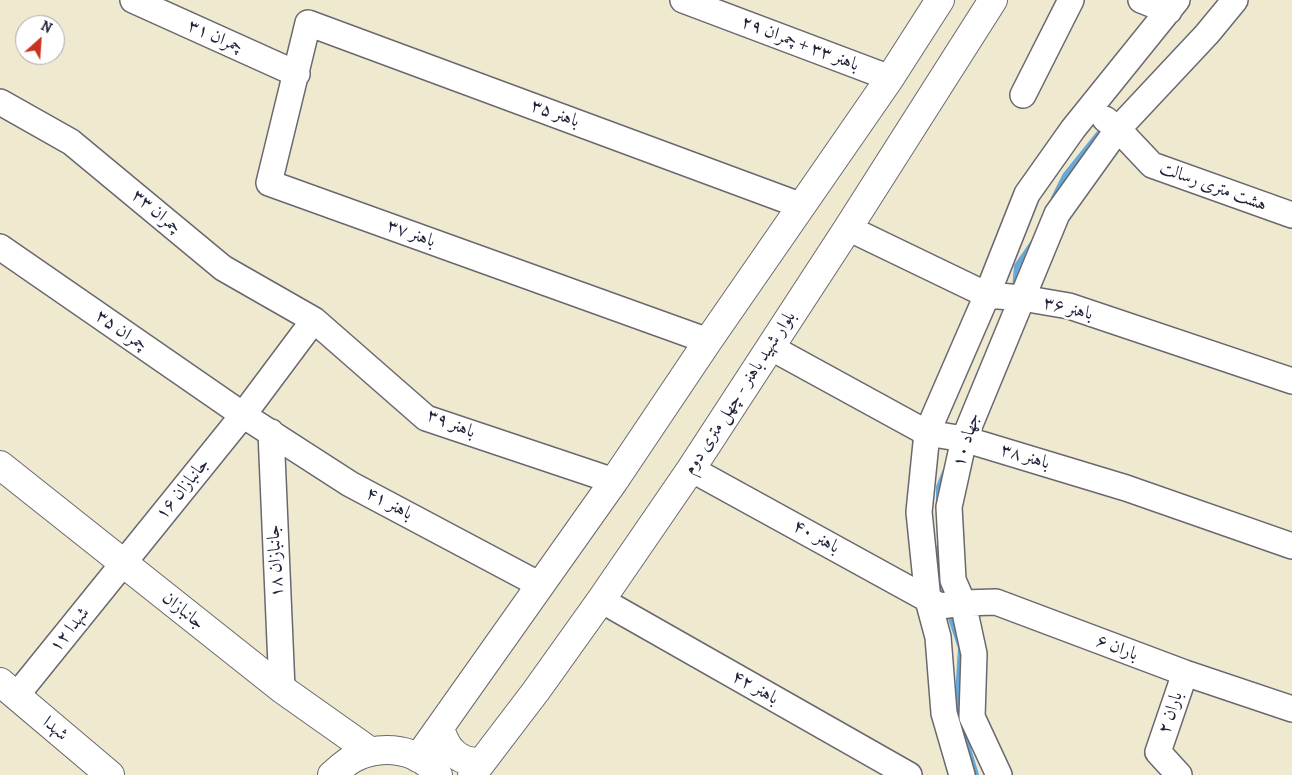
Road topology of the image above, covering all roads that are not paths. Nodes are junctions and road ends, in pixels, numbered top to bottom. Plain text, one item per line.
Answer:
1 (133, 0) edge
2 (683, 0) edge
3 (940, 0) edge
4 (993, 0) edge
5 (1071, 0) edge
6 (1140, 0) edge
7 (1235, 0) edge
8 (1173, 6) edge
9 (308, 23) joint
10 (296, 74) junction
11 (890, 78) junction
12 (1023, 95) dead end
13 (0, 102) edge
14 (1091, 107) junction
15 (1118, 129) junction
16 (802, 206) junction
17 (1292, 215) edge
18 (848, 228) junction
19 (0, 247) edge
20 (987, 295) junction
21 (1022, 298) junction
22 (314, 320) junction
23 (708, 341) junction
24 (770, 347) junction
25 (1292, 381) edge
26 (242, 415) junction
27 (270, 432) junction
28 (927, 433) junction
29 (964, 438) junction
30 (0, 465) edge
31 (691, 469) junction
32 (614, 481) junction
33 (1292, 546) edge
34 (124, 563) junction
35 (540, 585) junction
36 (600, 600) junction
37 (946, 603) junction
38 (1184, 673) junction
39 (8, 689) edge
40 (282, 689) junction
41 (1292, 708) edge
42 (440, 728) junction
43 (371, 752) junction
44 (428, 766) edge
45 (476, 769) edge
46 (105, 773) edge
47 (332, 775) edge
48 (909, 775) edge
49 (962, 775) edge
50 (999, 775) edge
51 (1179, 775) edge

1 - 10 street, چمران ۳۱
2 - 11 street, باهنر ۳۳ + چمران ۲۹
3 - 11 street
4 - 18 street, بلوار شهید باهنر - چهل متری دوم
5 - 12 street
6 - 8 street
7 - 15 street, جهاد ۱۰
8 - 14 street
9 - 10 street, باهنر ۳۷
9 - 16 street, باهنر ۳۵
10 - 23 street, باهنر ۳۷
11 - 16 street
13 - 22 street, چمران ۳۳
14 - 15 street, هشت متری رسالت
14 - 20 street
15 - 17 street, هشت متری رسالت
15 - 21 street, جهاد ۱۰
16 - 23 street
18 - 20 street, باهنر ۳۶
18 - 24 street, بلوار شهید باهنر - چهل متری دوم
19 - 26 street, چمران ۳۵
20 - 21 street, باهنر ۳۶
20 - 28 street
21 - 25 street, باهنر ۳۶
21 - 29 street, جهاد ۱۰
22 - 26 street, جانبازان ۱۶
22 - 32 street, باهنر ۳۹
23 - 32 street
24 - 28 street, باهنر ۳۸
24 - 31 street, بلوار شهید باهنر - چهل متری دوم
26 - 27 street, باهنر ۴۱
26 - 34 street, جانبازان ۱۶
27 - 35 street, باهنر ۴۱
27 - 40 street, جانبازان ۱۸
28 - 29 street, باهنر ۳۸
28 - 37 street
29 - 33 street, باهنر ۳۸
29 - 37 street, جهاد ۱۰
30 - 34 street, جانبازان
31 - 36 street, بلوار شهید باهنر - چهل متری دوم
31 - 37 street, باهنر ۴۰
32 - 35 street
34 - 39 street, شهدا ۱۲
34 - 40 street, جانبازان
35 - 42 street
36 - 45 street, بلوار شهید باهنر - چهل متری دوم
36 - 48 street, باهنر ۴۲
37 - 38 street, باران ۶
37 - 49 street
37 - 50 street, جهاد ۱۰
38 - 41 street, باران ۶
38 - 51 street, باران ۲
39 - 46 street, شهدا
40 - 43 street, جانبازان
42 - 44 street
42 - 45 street
43 - 44 street
43 - 47 street

